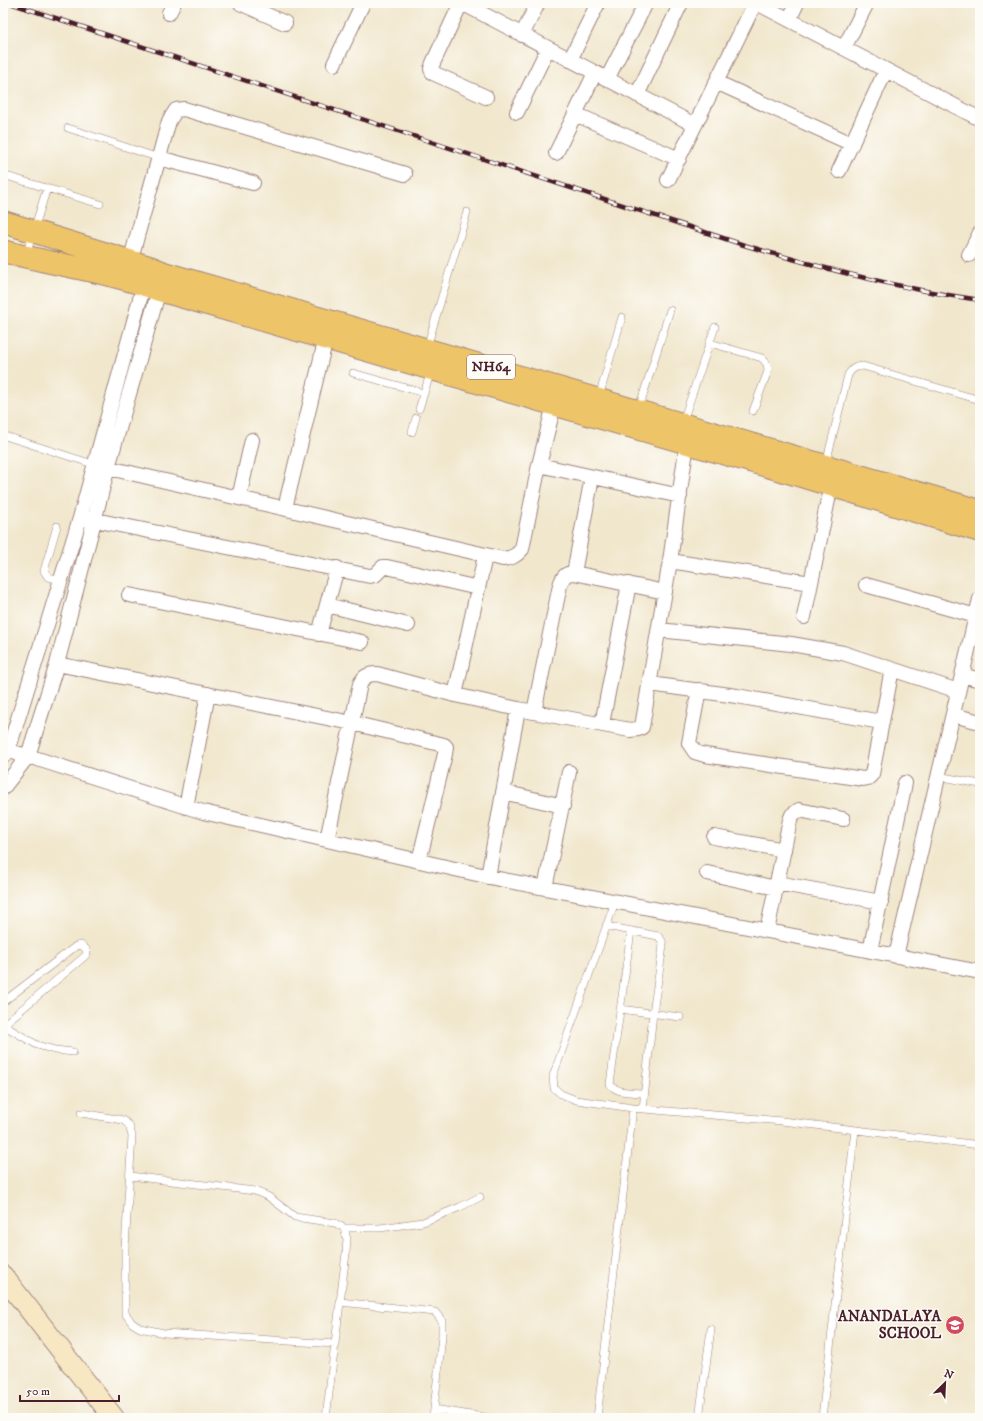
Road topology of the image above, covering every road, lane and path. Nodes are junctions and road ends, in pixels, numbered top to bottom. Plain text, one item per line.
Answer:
1 (240, 3) edge
2 (363, 3) edge
3 (461, 3) edge
4 (538, 3) edge
5 (598, 3) edge
6 (646, 3) edge
7 (681, 3) edge
8 (756, 3) edge
9 (797, 3) edge
10 (867, 3) edge
11 (789, 20) junction
12 (285, 23) dead end
13 (522, 35) junction
14 (548, 48) junction
15 (844, 48) junction
16 (570, 60) junction
17 (334, 64) dead end
18 (886, 70) junction
19 (601, 76) junction
20 (716, 82) junction
21 (637, 95) junction
22 (486, 97) dead end
23 (517, 112) dead end
24 (575, 114) junction
25 (980, 119) edge
26 (695, 125) junction
27 (68, 128) dead end
28 (852, 144) junction
29 (556, 153) dead end
30 (158, 158) junction
31 (679, 159) junction
32 (839, 171) dead end
33 (405, 174) dead end
34 (3, 175) edge
35 (668, 180) dead end
36 (253, 183) dead end
37 (47, 188) junction
38 (100, 204) dead end
39 (467, 212) dead end
40 (3, 222) edge
41 (33, 232) junction
42 (980, 233) edge
43 (3, 237) edge
44 (3, 251) edge
45 (969, 255) dead end
46 (25, 257) junction
47 (145, 276) junction
48 (670, 310) dead end
49 (622, 317) dead end
50 (715, 327) dead end
51 (326, 338) junction
52 (710, 343) junction
53 (425, 360) junction
54 (353, 373) dead end
55 (424, 394) junction
56 (598, 399) junction
57 (980, 400) edge
58 (554, 405) junction
59 (419, 409) dead end
60 (638, 410) junction
61 (753, 410) dead end
62 (416, 418) dead end
63 (686, 431) junction
64 (412, 432) dead end
65 (5, 436) dead end
66 (252, 440) dead end
67 (539, 465) junction
68 (102, 466) junction
69 (828, 475) junction
70 (592, 477) junction
71 (680, 496) junction
72 (239, 498) junction
73 (285, 508) junction
74 (980, 510) edge
75 (80, 518) junction
76 (94, 520) junction
77 (57, 526) dead end
78 (980, 531) edge
79 (485, 556) junction
80 (670, 560) junction
81 (337, 568) junction
82 (574, 573) junction
83 (61, 580) junction
84 (811, 583) junction
85 (629, 584) junction
86 (866, 585) dead end
87 (478, 588) junction
88 (665, 592) junction
89 (129, 595) dead end
90 (980, 599) edge
91 (327, 605) junction
92 (804, 617) dead end
93 (408, 625) dead end
94 (976, 625) edge
95 (659, 630) junction
96 (320, 634) junction
97 (362, 642) dead end
98 (57, 664) junction
99 (892, 668) junction
100 (962, 675) junction
101 (980, 680) edge
102 (650, 684) junction
103 (699, 690) junction
104 (958, 691) junction
105 (208, 694) junction
106 (455, 695) junction
107 (518, 709) junction
108 (534, 712) junction
109 (952, 715) junction
110 (881, 722) junction
111 (980, 722) edge
112 (352, 723) junction
113 (602, 724) junction
114 (5, 753) edge
115 (28, 756) junction
116 (569, 772) dead end
117 (938, 776) junction
118 (905, 784) dead end
119 (980, 784) edge
120 (3, 788) edge
121 (503, 792) junction
122 (563, 806) junction
123 (186, 807) junction
124 (843, 819) dead end
125 (714, 837) dead end
126 (328, 840) junction
127 (784, 850) junction
128 (419, 861) junction
129 (707, 873) dead end
130 (488, 877) junction
131 (776, 886) junction
132 (545, 888) junction
133 (615, 902) junction
134 (881, 902) junction
135 (606, 926) junction
136 (631, 931) junction
137 (767, 931) junction
138 (870, 951) junction
139 (896, 956) junction
140 (980, 972) edge
141 (3, 1002) edge
142 (620, 1009) junction
143 (653, 1013) junction
144 (680, 1017) dead end
145 (3, 1025) edge
146 (73, 1052) dead end
147 (644, 1093) junction
148 (633, 1108) junction
149 (643, 1109) junction
150 (81, 1113) dead end
151 (855, 1130) junction
152 (980, 1145) edge
153 (130, 1176) junction
154 (480, 1197) dead end
155 (344, 1228) junction
156 (3, 1276) edge
157 (340, 1302) junction
158 (711, 1329) dead end
159 (335, 1344) junction
160 (434, 1409) junction
161 (114, 1418) edge
162 (326, 1418) edge
163 (433, 1418) edge
164 (489, 1418) edge
165 (597, 1418) edge
166 (699, 1418) edge
167 (822, 1418) edge

1 - 12 street
2 - 17 street
3 - 13 street
3 - 22 street
4 - 13 street
5 - 16 street
6 - 19 street
7 - 21 street
8 - 11 street
8 - 20 street
9 - 11 street
10 - 15 street
11 - 15 street
13 - 14 street
14 - 16 street
14 - 23 street
15 - 18 street
16 - 19 street
18 - 25 street
18 - 28 street
19 - 21 street
19 - 24 street
20 - 26 street
20 - 28 street
21 - 26 street
24 - 29 street
24 - 31 street
26 - 31 street
27 - 30 lane
28 - 32 street
30 - 33 street
30 - 36 street
30 - 47 street
31 - 35 street
34 - 37 lane
37 - 38 lane
37 - 41 lane
39 - 53 lane
40 - 41 highway, NH64
41 - 43 highway
41 - 46 lane
41 - 47 highway, NH64
42 - 45 street
44 - 46 highway, NH64
46 - 47 highway, NH64
47 - 51 highway, NH64
47 - 53 highway, NH64
47 - 68 street
48 - 60 lane
49 - 56 lane
50 - 52 lane
51 - 53 highway, NH64
51 - 73 street
52 - 61 lane
52 - 63 lane
53 - 55 lane
53 - 56 highway, NH64
53 - 58 highway, NH64
54 - 55 lane
55 - 59 lane
56 - 60 highway, NH64
57 - 69 lane
58 - 63 highway, NH64
58 - 67 street
60 - 63 highway, NH64
62 - 64 lane
63 - 69 highway, NH64
63 - 71 street
65 - 68 lane
66 - 72 street
67 - 70 street
67 - 79 street
68 - 72 street
68 - 75 street
68 - 76 street
69 - 74 highway, NH64
69 - 78 highway, NH64
69 - 84 street
70 - 71 street
70 - 82 street
71 - 80 street
72 - 73 street
73 - 79 street
75 - 76 street
75 - 83 street
76 - 81 street
76 - 98 street
77 - 83 lane
79 - 87 street
80 - 84 street
80 - 88 street
81 - 87 street
81 - 91 street
82 - 85 street
82 - 108 street
83 - 114 street
84 - 92 street
85 - 88 street
85 - 113 street
86 - 94 street
87 - 106 street
88 - 95 street
89 - 96 street
90 - 94 street
91 - 93 street
91 - 96 street
94 - 100 street
95 - 99 street
95 - 102 street
96 - 97 street
98 - 105 street
98 - 115 street
99 - 104 street
99 - 110 street
100 - 101 street
100 - 104 street
102 - 103 street
102 - 113 street
103 - 110 street
103 - 110 street
104 - 109 street
105 - 112 street
105 - 123 street
106 - 107 street
106 - 112 street
107 - 108 street
107 - 121 street
108 - 113 street
109 - 111 street
109 - 117 street
112 - 126 street
112 - 128 street
114 - 115 street
115 - 120 street
115 - 123 street
116 - 122 street
117 - 119 lane
117 - 139 street
118 - 134 street
121 - 122 street
121 - 130 street
122 - 132 street
123 - 126 street
124 - 127 street
125 - 127 street
126 - 128 street
127 - 131 street
128 - 130 street
129 - 131 street
130 - 132 street
131 - 134 street
131 - 137 street
132 - 133 street
133 - 135 lane
133 - 137 street
134 - 138 street
135 - 136 lane
135 - 148 lane
136 - 142 lane
136 - 143 lane
137 - 138 street
138 - 139 street
139 - 140 street
141 - 145 lane
142 - 143 lane
142 - 147 lane
143 - 144 lane
143 - 147 lane
145 - 146 lane
147 - 149 lane
148 - 149 lane
148 - 165 lane
149 - 151 lane
150 - 153 lane
151 - 152 lane
151 - 167 lane
153 - 155 lane
153 - 159 lane
154 - 155 lane
155 - 157 lane
156 - 161 street
157 - 159 lane
157 - 160 lane
158 - 166 lane
159 - 162 lane
160 - 163 lane
160 - 164 lane

